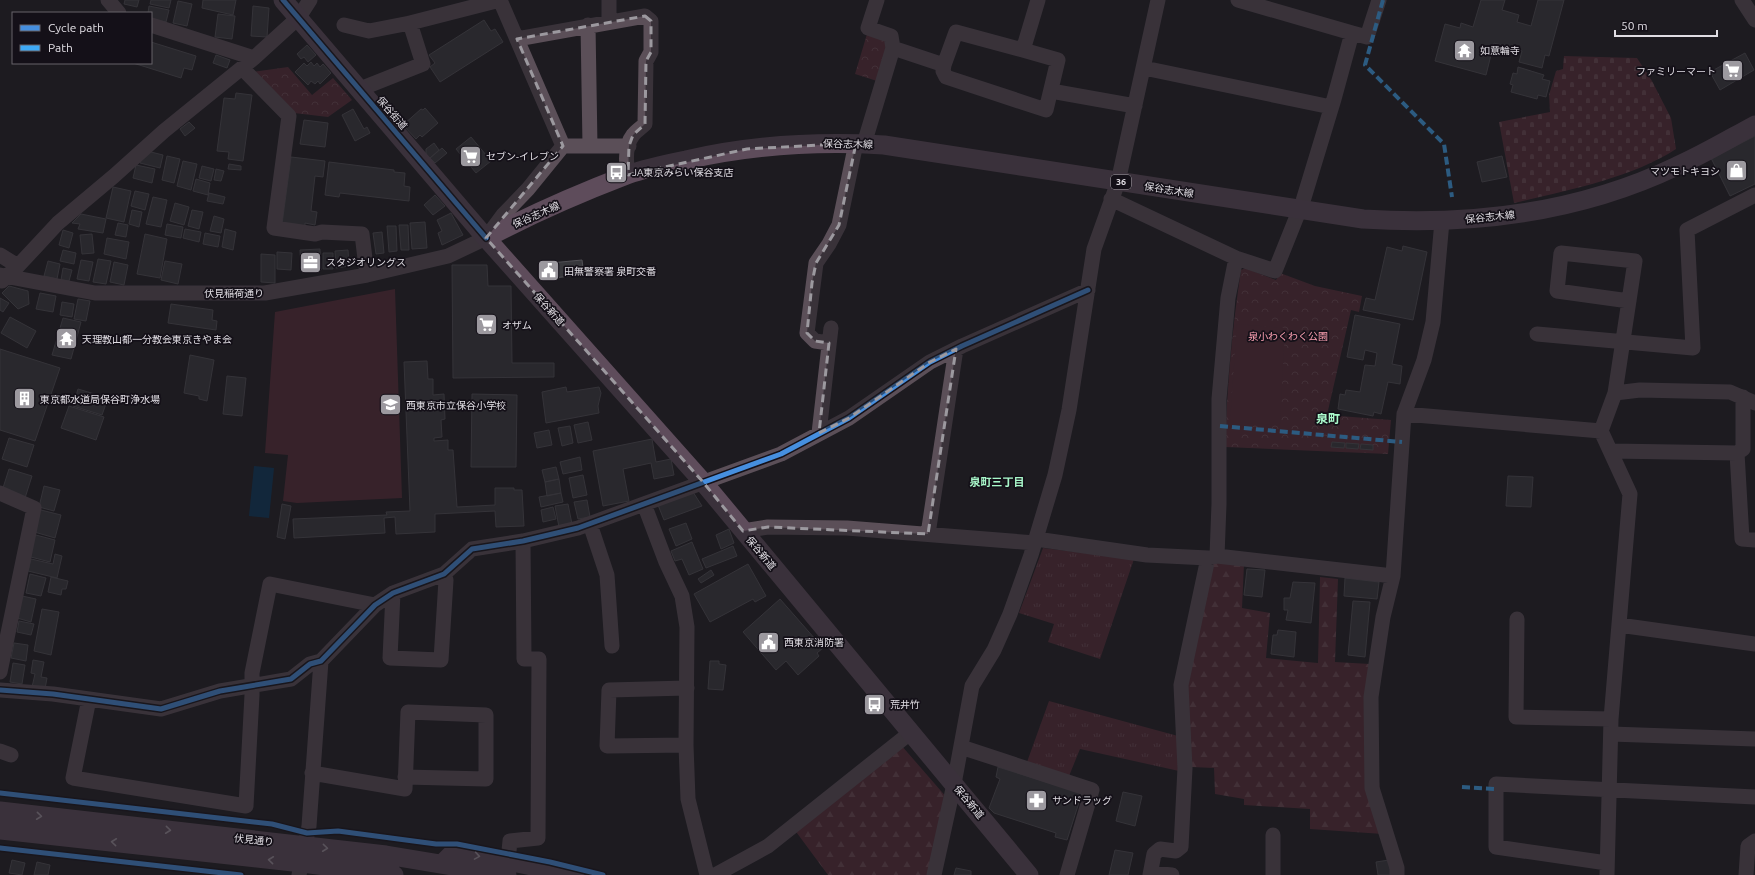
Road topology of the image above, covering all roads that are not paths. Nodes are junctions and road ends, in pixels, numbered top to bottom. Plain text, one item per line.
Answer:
1 (108, 0) edge
2 (284, 0) edge
3 (310, 0) edge
4 (500, 0) edge
5 (609, 0) edge
6 (877, 0) edge
7 (1038, 0) edge
8 (1158, 0) edge
9 (1238, 0) edge
10 (1378, 0) edge
11 (1742, 0) edge
12 (118, 12) edge
13 (299, 17) junction
14 (1755, 20) edge
15 (609, 21) junction
16 (410, 23) junction
17 (588, 24) junction
18 (152, 25) edge
19 (344, 25) dead end
20 (1352, 33) junction
21 (517, 38) junction
22 (893, 48) junction
23 (1023, 50) junction
24 (254, 58) junction
25 (944, 65) junction
26 (242, 68) junction
27 (1144, 68) junction
28 (360, 89) junction
29 (1051, 91) junction
30 (1135, 106) junction
31 (1331, 107) junction
32 (1755, 125) edge
33 (860, 144) junction
34 (563, 146) junction
35 (590, 146) junction
36 (629, 146) junction
37 (628, 175) junction
38 (1118, 182) junction
39 (1755, 195) edge
40 (1111, 199) junction
41 (1298, 210) junction
42 (1442, 221) junction
43 (486, 238) junction
44 (0, 255) edge
45 (1236, 258) junction
46 (7, 275) edge
47 (367, 275) junction
48 (1088, 290) junction
49 (1629, 301) junction
50 (831, 328) dead end
51 (1537, 334) dead end
52 (1624, 342) junction
53 (829, 343) junction
54 (956, 349) junction
55 (1615, 393) junction
56 (1749, 400) edge
57 (1404, 414) junction
58 (1601, 431) junction
59 (819, 433) junction
60 (1611, 451) junction
61 (1737, 453) junction
62 (703, 482) junction
63 (0, 493) edge
64 (644, 504) junction
65 (590, 524) junction
66 (743, 531) junction
67 (928, 534) junction
68 (1755, 540) edge
69 (523, 541) junction
70 (1035, 541) junction
71 (1213, 557) junction
72 (444, 574) junction
73 (1393, 576) junction
74 (393, 593) junction
75 (375, 605) junction
76 (1517, 619) dead end
77 (1619, 625) junction
78 (1755, 644) edge
79 (612, 646) dead end
80 (321, 661) junction
81 (0, 672) edge
82 (252, 686) junction
83 (687, 688) junction
84 (0, 690) edge
85 (89, 699) junction
86 (1612, 719) junction
87 (910, 733) junction
88 (1611, 734) junction
89 (1755, 739) edge
90 (686, 745) junction
91 (961, 747) junction
92 (312, 773) junction
93 (405, 777) junction
94 (954, 784) junction
95 (1609, 789) junction
96 (1755, 797) edge
97 (0, 811) edge
98 (0, 830) edge
99 (1273, 835) dead end
100 (1755, 841) edge
101 (302, 861) edge
102 (507, 868) edge
103 (1607, 869) edge
104 (1151, 874) edge
105 (388, 875) edge
106 (575, 875) edge
107 (707, 875) edge
108 (715, 875) edge
109 (934, 875) edge
110 (1029, 875) edge
111 (1067, 875) edge
112 (1172, 875) edge
113 (1273, 875) edge
114 (1397, 875) edge
115 (1746, 875) edge

1 - 12 street
2 - 13 main road, 保谷街道
3 - 13 street
4 - 16 street
4 - 21 street
5 - 15 street
6 - 22 street
7 - 23 street
8 - 27 street
9 - 20 street
10 - 20 street
11 - 14 street
13 - 24 street
13 - 28 main road, 保谷街道
15 - 17 street
15 - 36 street
16 - 19 street
16 - 28 street
17 - 21 street
17 - 35 street
18 - 24 street
20 - 31 street
21 - 34 street
22 - 25 street
22 - 33 street
23 - 25 street
23 - 29 street
24 - 26 street
25 - 29 street
26 - 46 street
26 - 47 street
27 - 30 street
27 - 31 street
28 - 43 main road, 保谷街道
29 - 30 street
30 - 38 street
31 - 41 street
32 - 42 main road, 保谷志木線 / 36
33 - 37 main road, 保谷志木線 / 36
33 - 38 main road, 保谷志木線 / 36
33 - 53 street
34 - 35 street
34 - 43 street
35 - 36 street
36 - 37 street
37 - 43 main road, 保谷志木線 / 36
38 - 40 street
38 - 41 main road, 保谷志木線 / 36
39 - 52 street
40 - 45 street
40 - 48 street
41 - 42 main road, 保谷志木線 / 36
41 - 45 street
42 - 57 street
43 - 47 street, 伏見稲荷通り
43 - 62 main road, 保谷新道
44 - 46 street
45 - 71 street
46 - 47 street, 伏見稲荷通り
48 - 54 street
48 - 70 street
49 - 49 street
49 - 52 street
50 - 53 street
51 - 52 street
52 - 55 street
53 - 59 street
54 - 59 street
54 - 67 street
55 - 56 street
55 - 58 street
56 - 61 street
57 - 58 street
57 - 73 street
58 - 60 street
59 - 62 street
60 - 61 street
60 - 77 street
61 - 68 street
62 - 64 street
62 - 66 main road, 保谷新道
63 - 81 street
64 - 65 street
64 - 83 street
65 - 69 street
65 - 79 street
66 - 67 street
66 - 87 main road, 保谷新道
67 - 70 street
69 - 72 street
69 - 102 street
70 - 71 street
70 - 91 street
71 - 73 street
71 - 104 street
72 - 74 street
72 - 74 street
73 - 114 street
74 - 75 street
75 - 80 street
75 - 82 street
76 - 86 street
77 - 78 street
77 - 86 street
80 - 82 street
80 - 92 street
82 - 85 street
82 - 85 street
83 - 90 street
83 - 90 street
84 - 85 street
86 - 88 street
87 - 94 main road, 保谷新道
87 - 108 street
88 - 89 street
88 - 95 street
90 - 107 street
91 - 94 street
91 - 111 street
92 - 93 street
92 - 101 street
93 - 93 street
94 - 109 street
94 - 110 main road, 保谷新道
95 - 96 street
95 - 103 street
95 - 103 street
97 -> 101 main road, 伏見通り
101 -> 98 main road, 伏見通り
99 - 113 street
100 - 115 street
101 -> 102 main road, 伏見通り
101 - 105 main road, 伏見通り
102 - 106 main road
104 - 112 street

